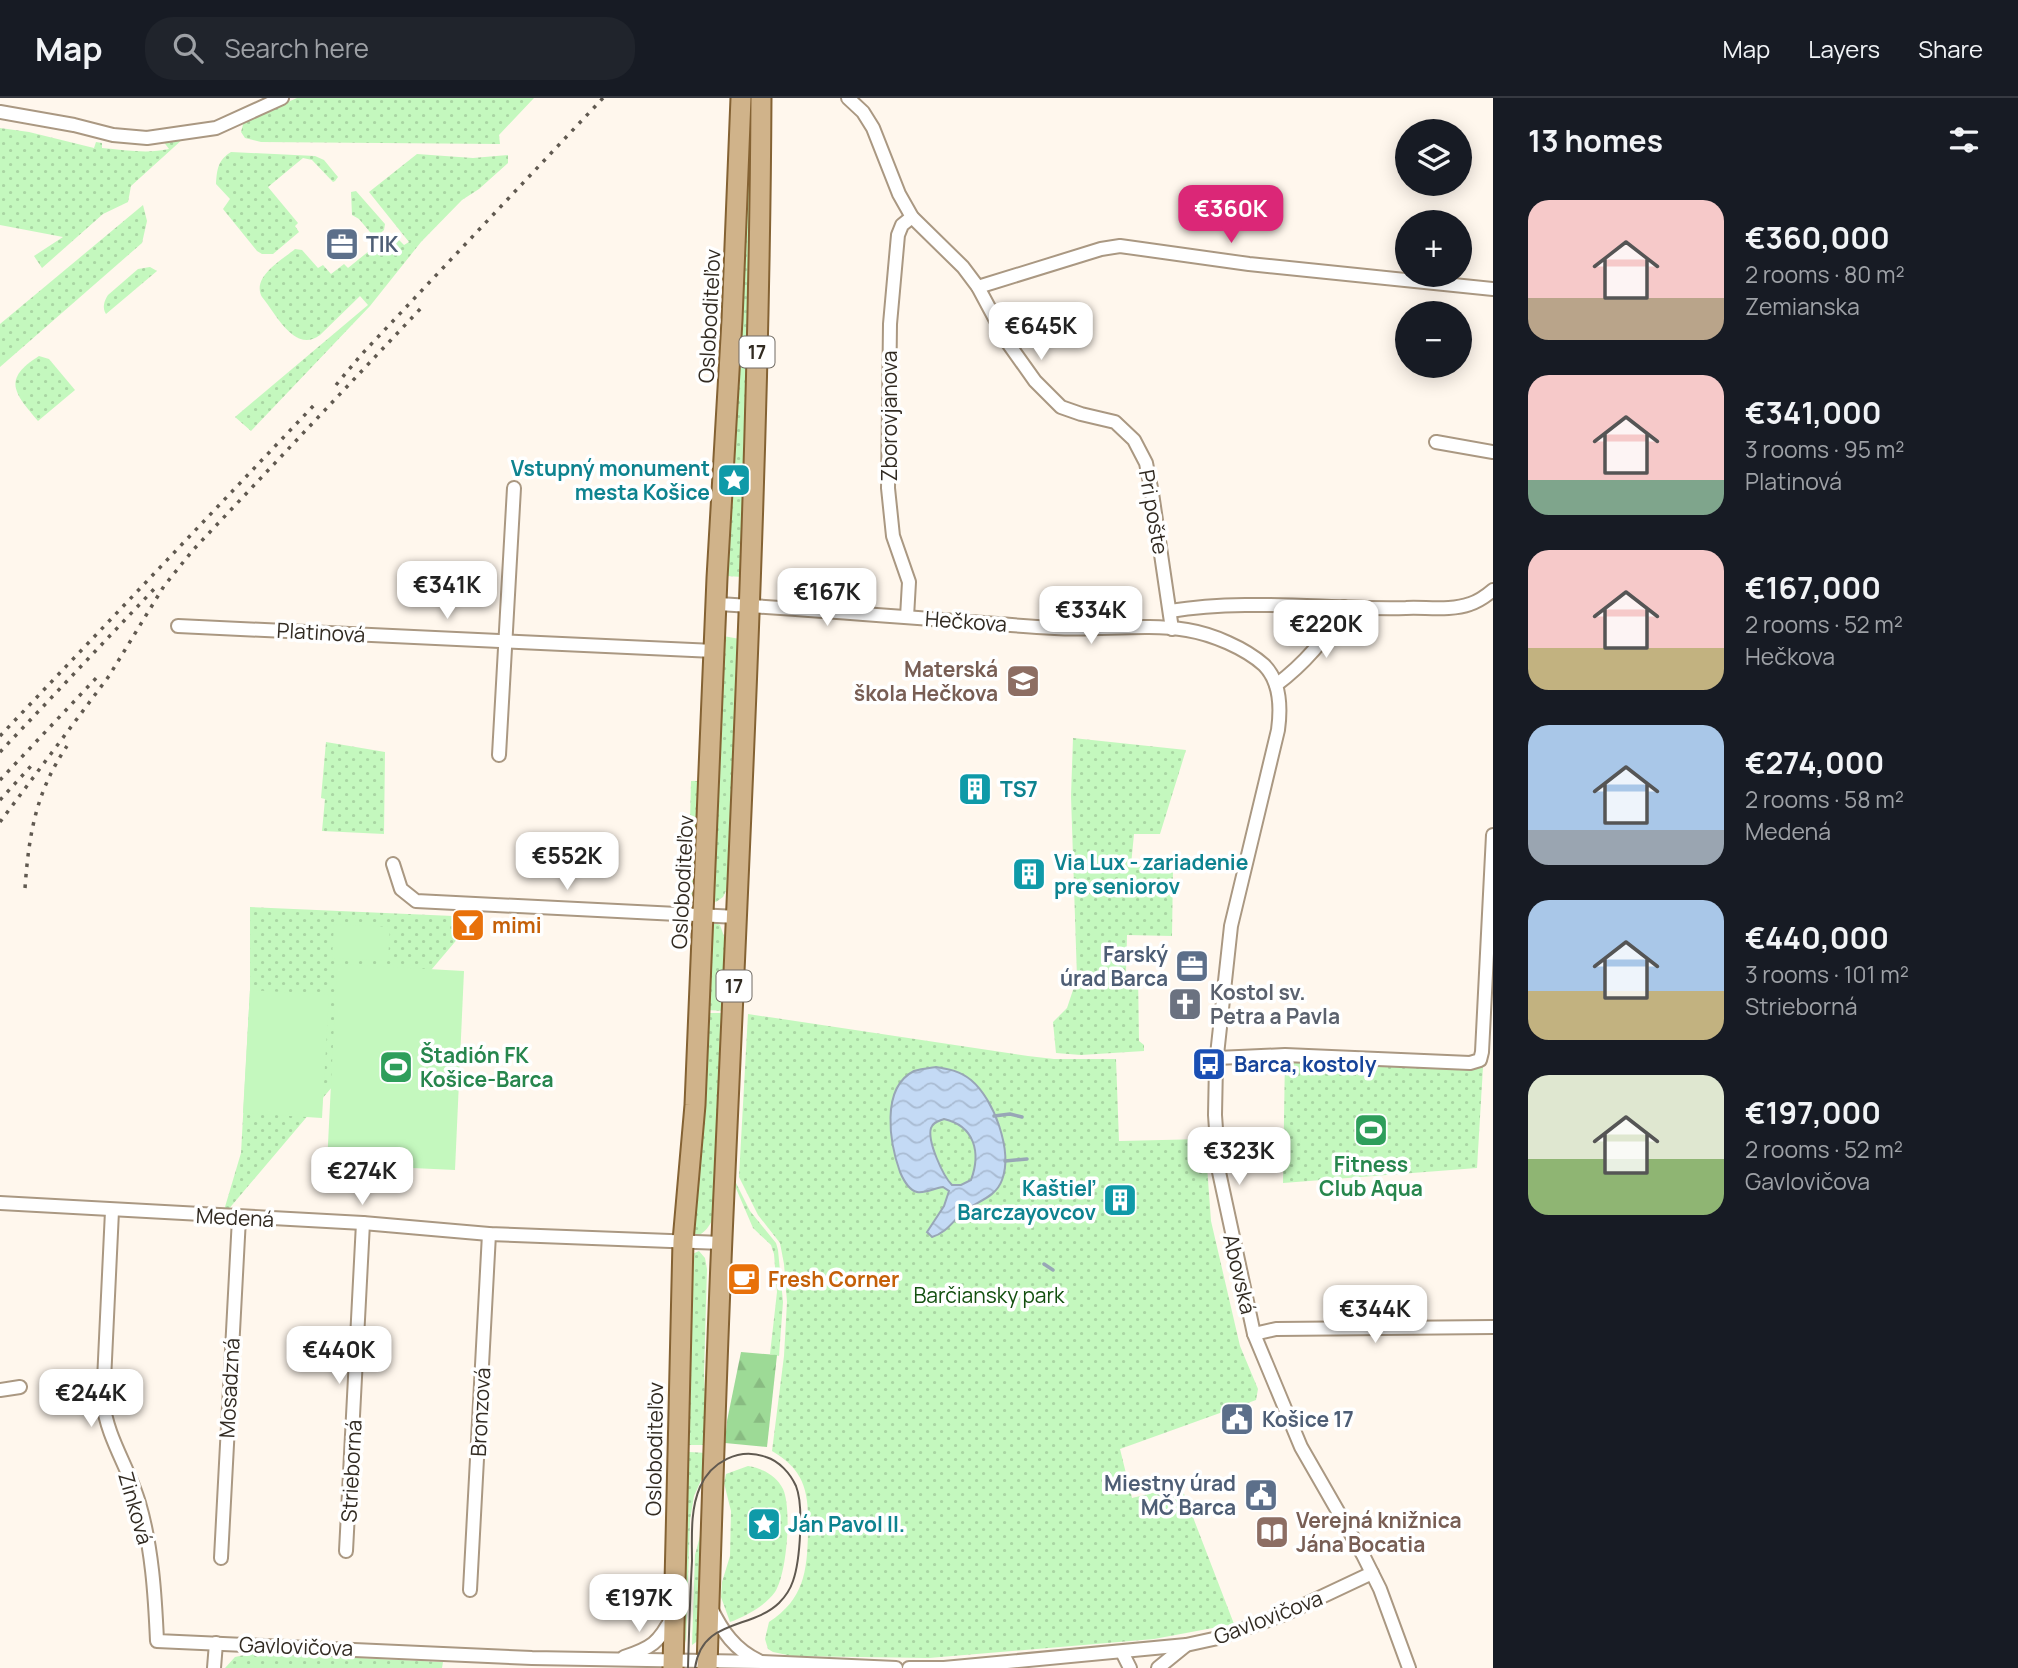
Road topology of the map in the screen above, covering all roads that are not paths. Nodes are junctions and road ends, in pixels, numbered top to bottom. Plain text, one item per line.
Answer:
1 (282, 98) edge
2 (741, 98) edge
3 (761, 98) edge
4 (848, 98) edge
5 (0, 112) edge
6 (912, 217) junction
7 (978, 287) junction
8 (1493, 289) edge
9 (1436, 442) dead end
10 (1493, 452) edge
11 (514, 488) dead end
12 (1493, 590) edge
13 (716, 604) junction
14 (749, 605) junction
15 (1344, 607) junction
16 (1170, 611) junction
17 (907, 617) junction
18 (178, 626) dead end
19 (1172, 629) junction
20 (505, 640) junction
21 (714, 651) junction
22 (1276, 685) junction
23 (499, 755) dead end
24 (1493, 835) edge
25 (393, 863) dead end
26 (704, 915) junction
27 (737, 917) junction
28 (1217, 1058) junction
29 (0, 1203) edge
30 (112, 1211) junction
31 (239, 1218) junction
32 (363, 1223) junction
33 (489, 1234) junction
34 (683, 1241) junction
35 (722, 1243) junction
36 (1493, 1326) edge
37 (1254, 1334) junction
38 (20, 1387) dead end
39 (0, 1390) edge
40 (346, 1552) dead end
41 (220, 1558) dead end
42 (1372, 1573) junction
43 (470, 1590) dead end
44 (709, 1603) junction
45 (673, 1614) junction
46 (157, 1641) joint
47 (216, 1643) junction
48 (1186, 1645) junction
49 (1122, 1652) junction
50 (611, 1661) junction
51 (673, 1665) edge
52 (707, 1665) edge
53 (757, 1665) edge
54 (214, 1668) edge
55 (635, 1668) edge
56 (896, 1668) edge
57 (909, 1668) edge
58 (944, 1668) edge
59 (1129, 1668) edge
60 (1158, 1668) edge
61 (1409, 1668) edge

1 - 5 street
2 - 13 main road, Osloboditeľov / 17
3 - 14 main road, 17
4 - 6 street, Pri pošte
6 - 7 street, Pri pošte
6 - 17 street, Zborovjanova
7 - 8 street
7 - 16 street, Pri pošte
9 - 10 street
11 - 20 street
12 - 15 street
13 - 14 street, Hečkova
13 - 21 main road, Osloboditeľov / 17
14 - 17 street, Hečkova
14 - 27 main road, 17
15 - 16 street
15 - 22 street
16 - 19 street, Pri pošte
17 - 19 street, Hečkova
18 - 20 street, Platinová
19 - 22 street, Hečkova
20 - 21 street, Platinová
20 - 23 street
21 - 26 main road, Osloboditeľov / 17
22 - 28 street, Abovská
24 - 28 street
25 - 26 street
26 - 27 street
26 - 34 main road, Osloboditeľov / 17
27 - 35 main road, 17
28 - 37 street, Abovská
29 - 30 street, Medená
30 - 31 street, Medená
30 - 46 street, Zinková
31 - 32 street, Medená
31 - 41 street, Mosadzná
32 - 33 street, Medená
32 - 40 street, Strieborná
33 - 34 street, Medená
33 - 43 street, Bronzová
34 - 35 street, Medená
34 - 45 main road, Osloboditeľov / 17
35 - 44 main road, 17
36 - 37 street
37 - 42 street, Abovská
38 - 39 street
42 - 48 street, Gavlovičova
42 - 61 street, Abovská
44 - 52 main road, 17
44 - 53 street
45 - 50 street
45 - 51 main road, Osloboditeľov / 17
46 - 47 street, Gavlovičova
47 - 50 street, Gavlovičova
47 - 54 street
48 - 49 street, Gavlovičova
48 - 60 street
49 - 58 street, Gavlovičova
49 - 59 street
50 - 51 street, Gavlovičova
50 - 55 street
51 - 52 street, Gavlovičova
52 - 53 street, Gavlovičova
53 - 56 street, Gavlovičova
57 - 58 street, Gavlovičova

